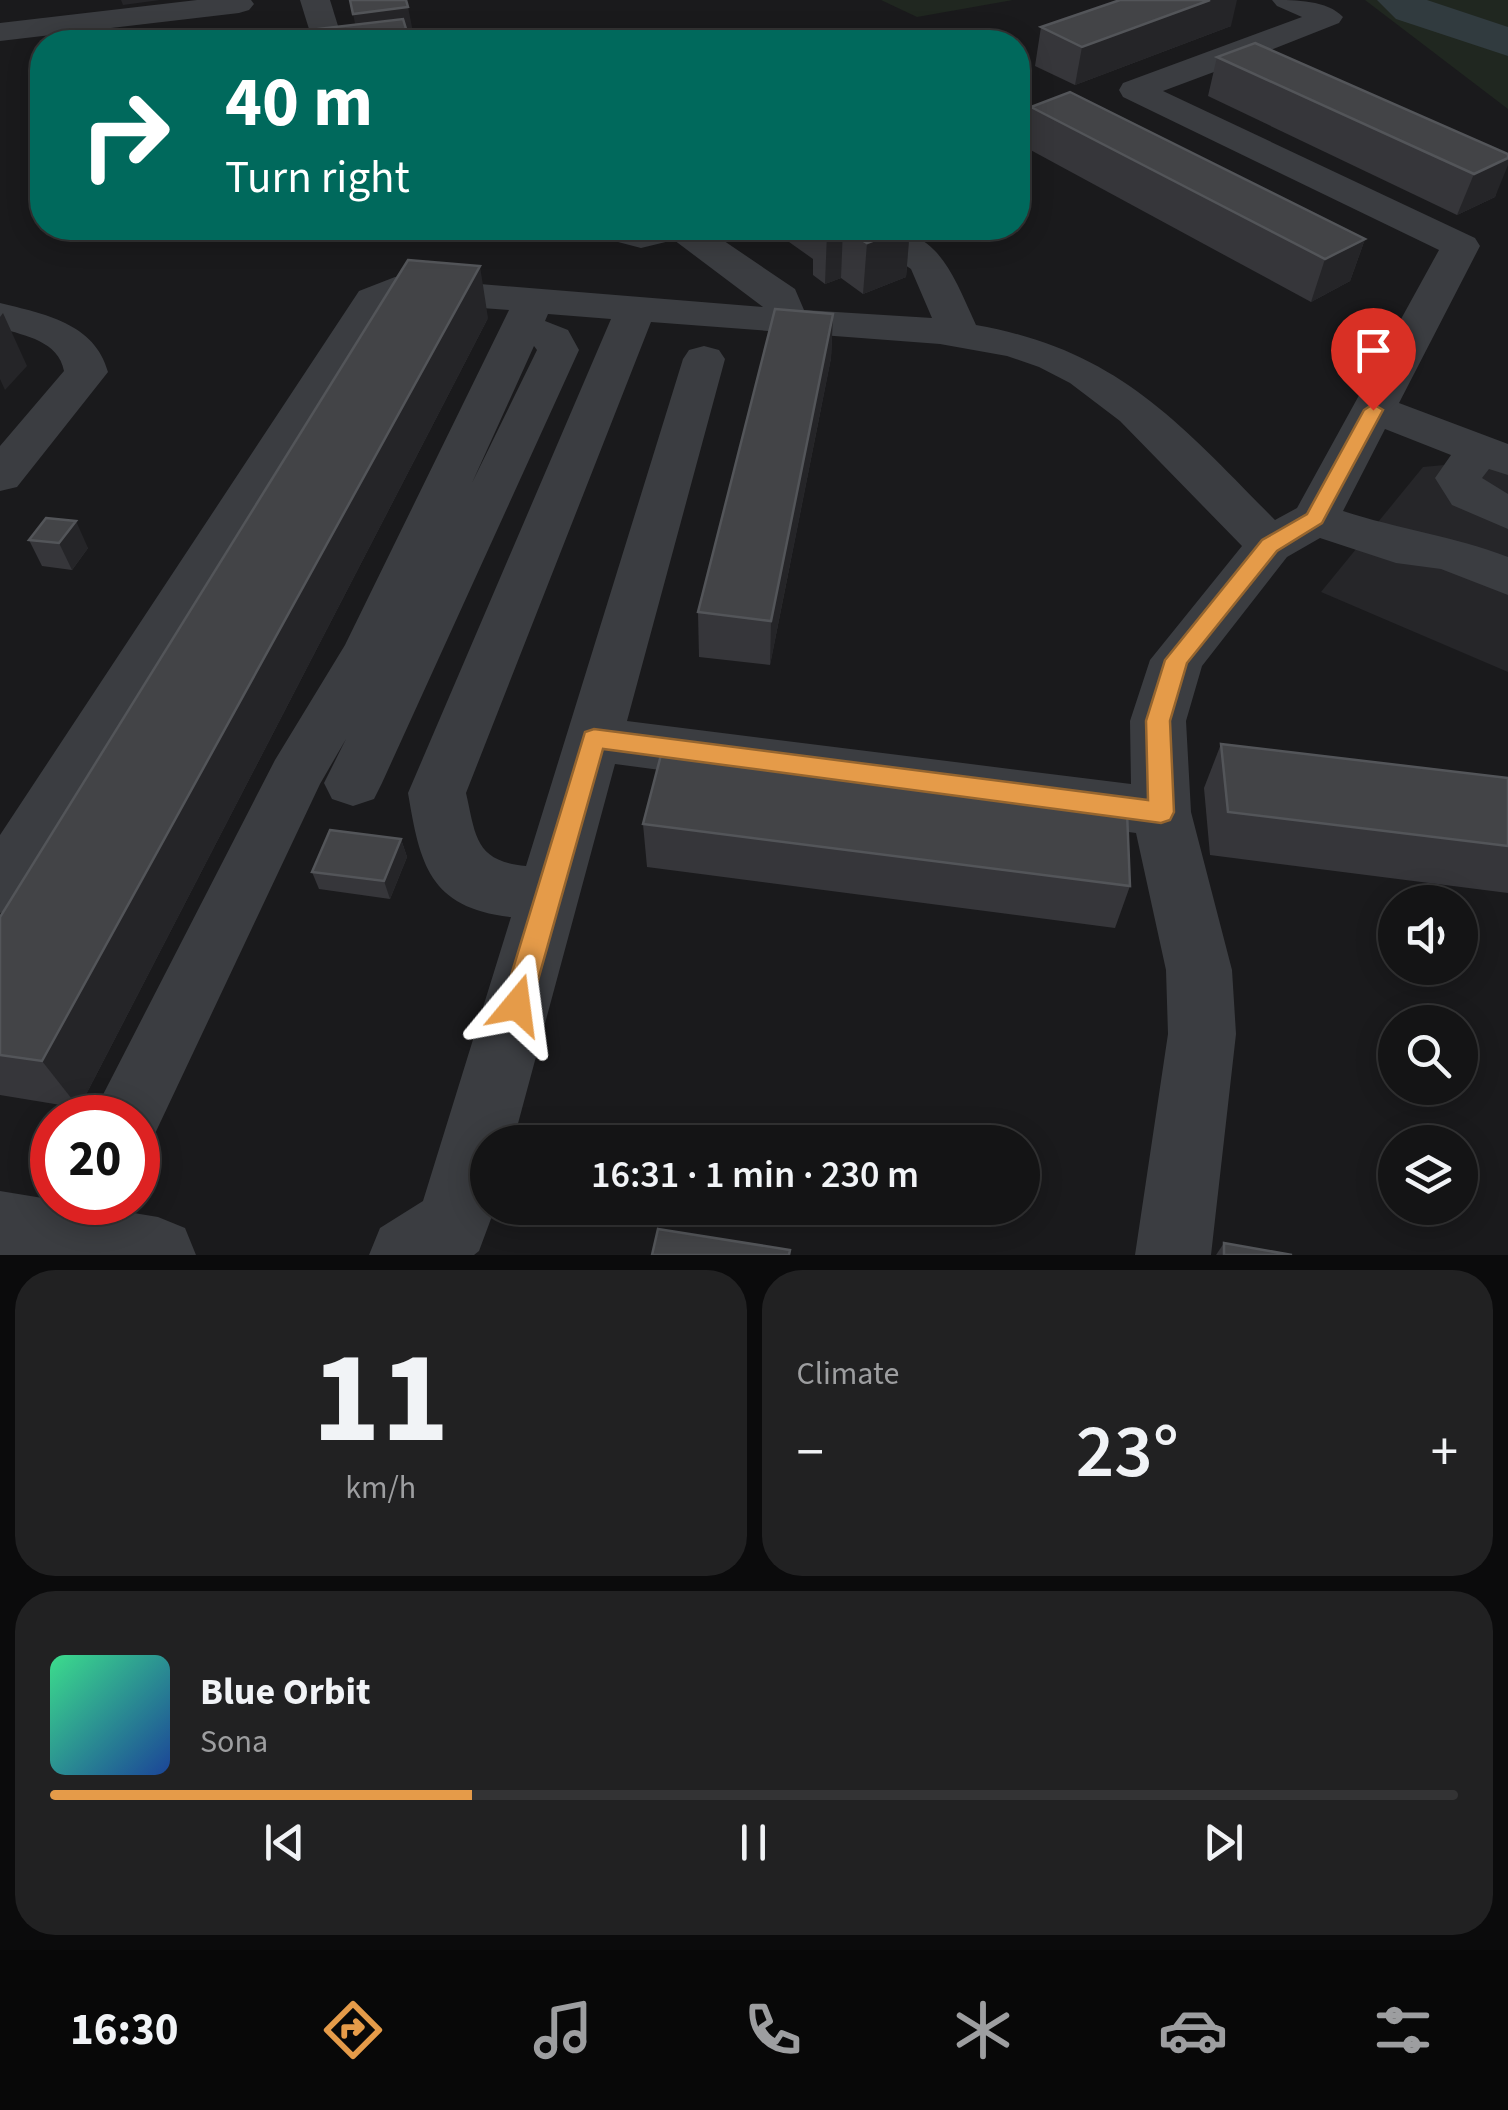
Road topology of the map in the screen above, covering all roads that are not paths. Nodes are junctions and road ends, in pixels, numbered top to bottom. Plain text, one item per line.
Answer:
1 (315, 0) edge
2 (1287, 0) edge
3 (239, 4) dead end
4 (99, 21) edge
5 (324, 30) edge
6 (0, 32) edge
7 (1231, 55) junction
8 (1318, 94) edge
9 (697, 240) edge
10 (893, 240) edge
11 (636, 308) junction
12 (528, 313) junction
13 (0, 315) edge
14 (786, 321) junction
15 (958, 333) junction
16 (704, 359) dead end
17 (1373, 410) junction
18 (1494, 455) edge
19 (0, 476) edge
20 (1508, 513) edge
21 (1292, 532) junction
22 (1508, 577) edge
23 (594, 739) junction
24 (295, 776) junction
25 (353, 783) junction
26 (437, 793) junction
27 (1161, 812) junction
28 (0, 887) edge
29 (549, 895) junction
30 (137, 1095) edge
31 (57, 1225) edge
32 (158, 1255) edge
33 (408, 1255) edge
34 (1173, 1255) edge

1 - 5 street
2 - 7 street
3 - 4 street
4 - 6 street
7 - 8 street
7 - 17 street
9 - 14 street
10 - 15 street
11 - 12 street
11 - 14 street
11 - 26 street
12 - 24 street
12 - 25 street
12 - 28 street
13 - 19 street
14 - 15 street
15 - 21 street
16 - 23 street
17 - 18 street
17 - 21 street
18 - 20 street
21 - 22 street
21 - 27 street
23 - 27 street
23 - 29 street
24 - 25 street
24 - 30 street
25 - 26 street
26 - 29 street
27 - 34 street
29 - 33 street
31 - 32 street

